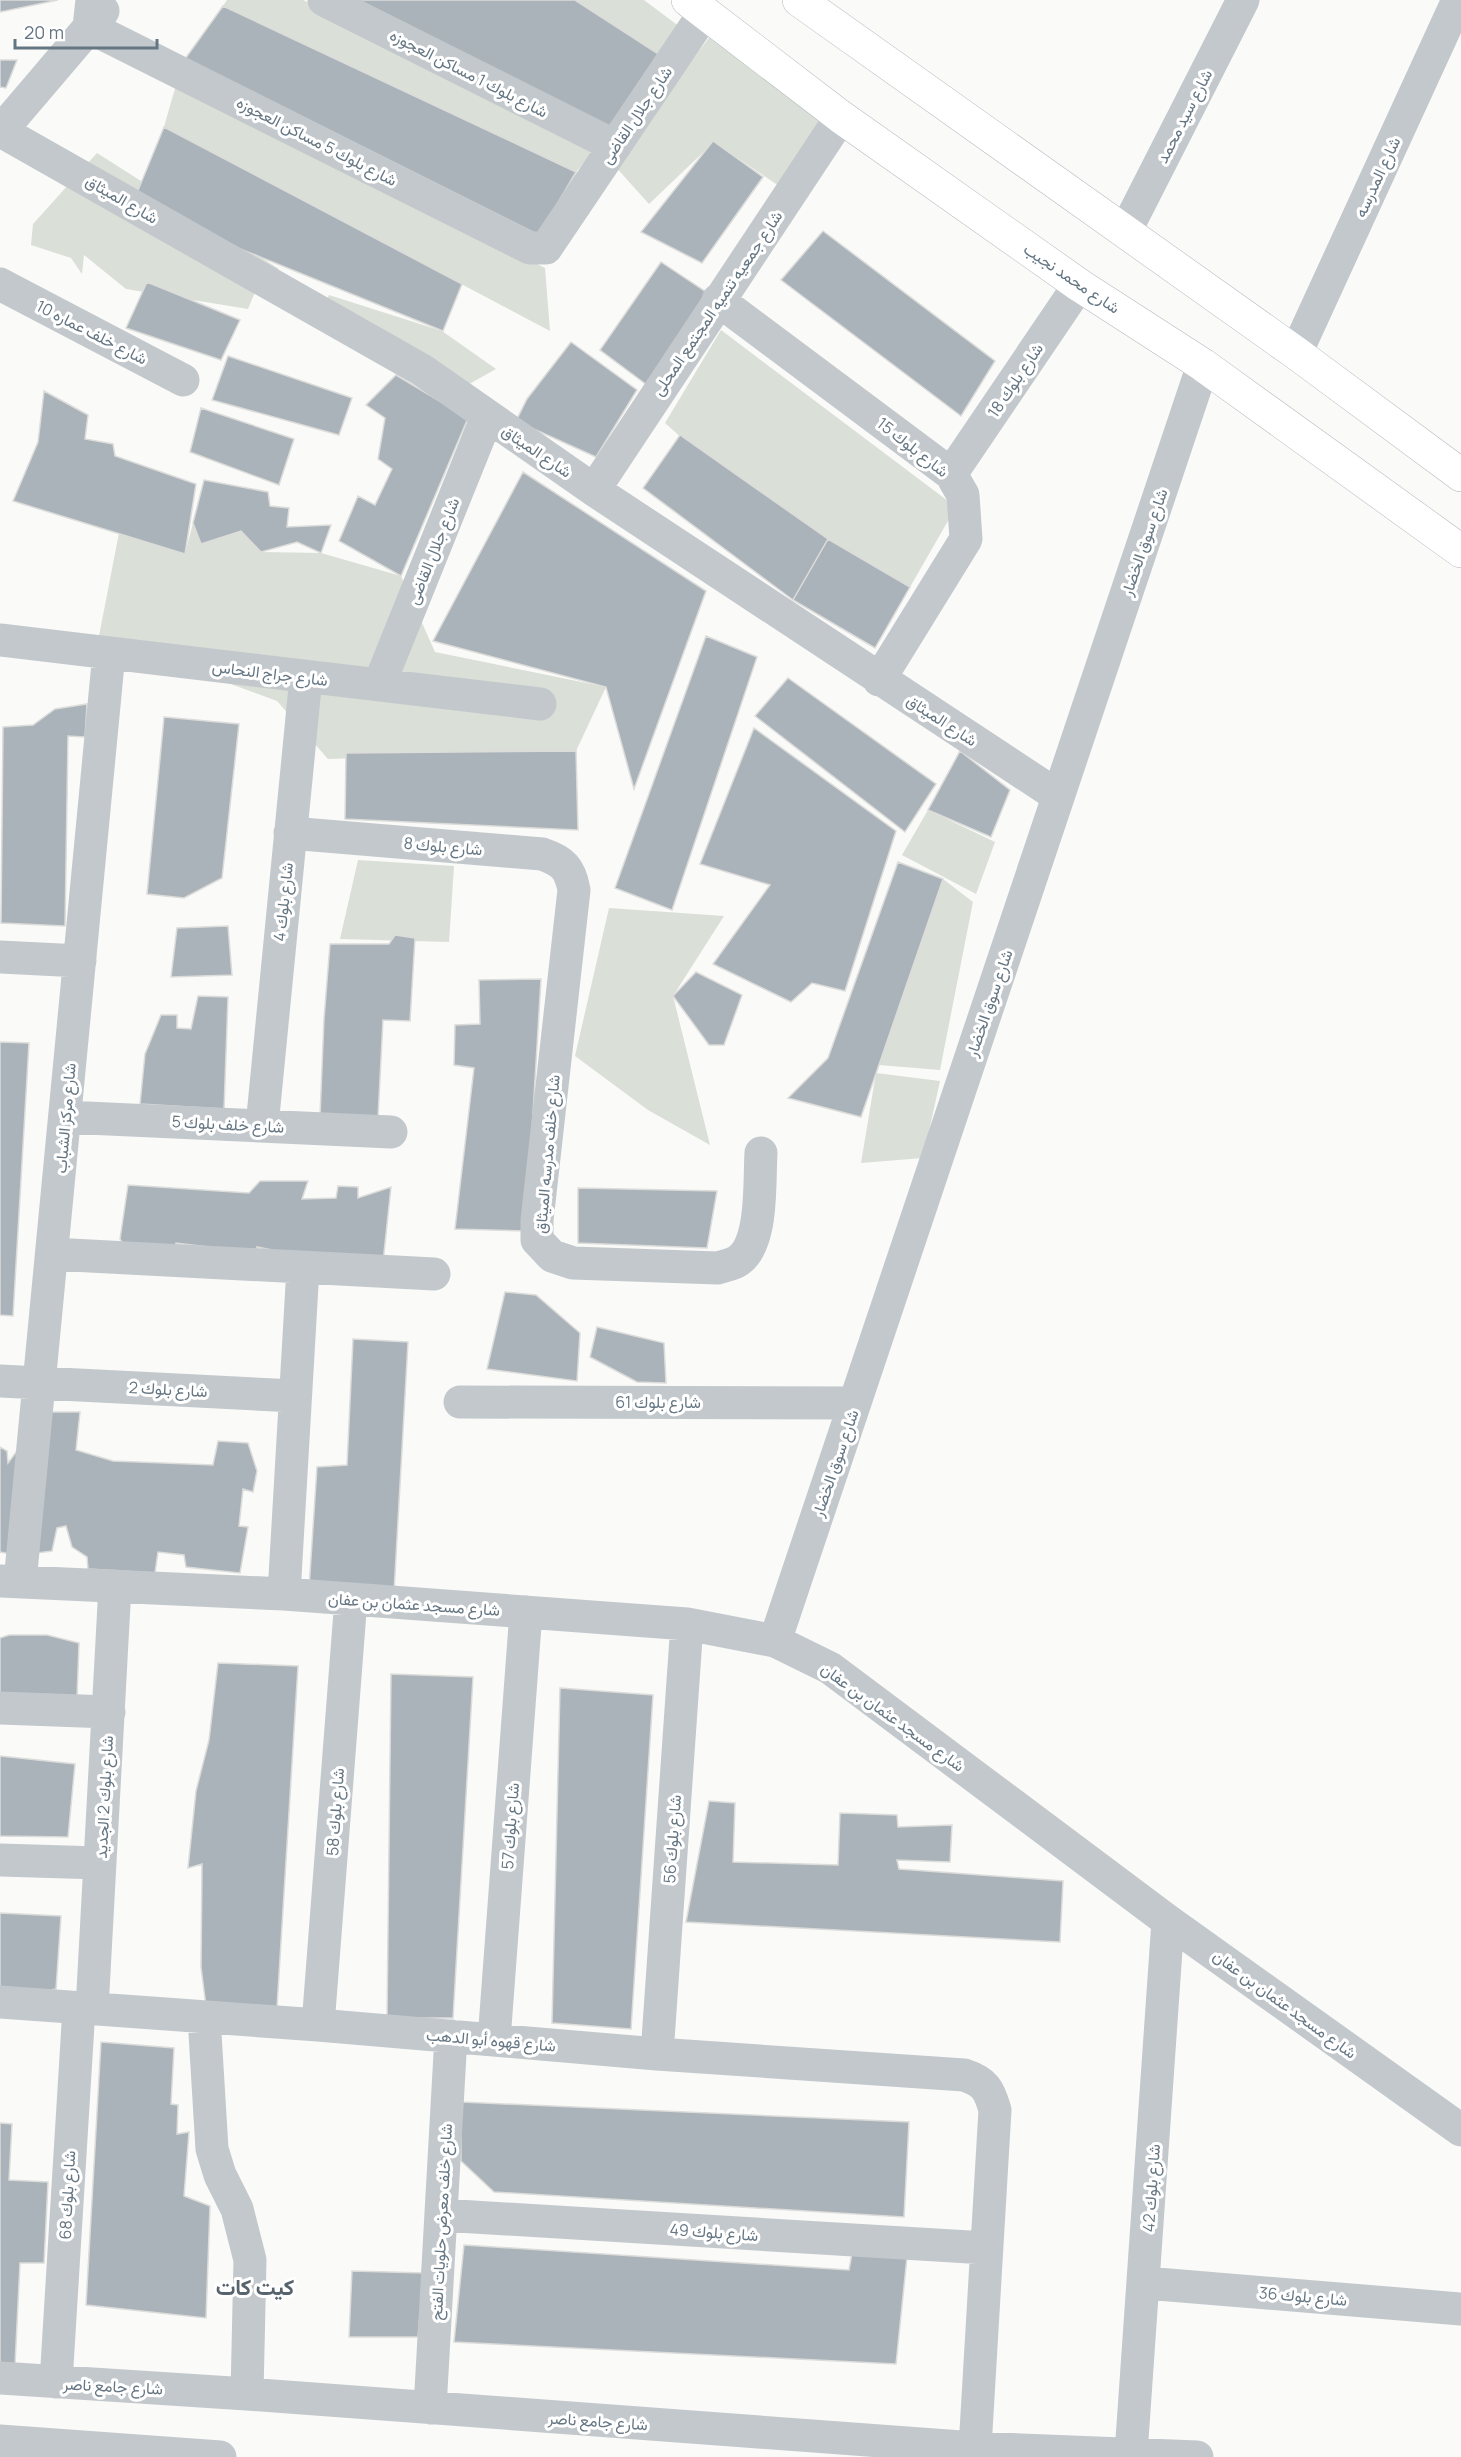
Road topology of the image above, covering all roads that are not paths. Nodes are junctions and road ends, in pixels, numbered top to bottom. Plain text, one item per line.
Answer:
1 (112, 0) edge
2 (324, 0) edge
3 (800, 0) edge
4 (1243, 0) edge
5 (1458, 0) edge
6 (697, 6) edge
7 (90, 14) edge
8 (841, 117) junction
9 (1, 131) edge
10 (615, 146) junction
11 (1125, 232) junction
12 (546, 248) joint
13 (0, 284) edge
14 (1079, 285) junction
15 (718, 300) junction
16 (1296, 353) junction
17 (1203, 364) junction
18 (183, 380) dead end
19 (487, 417) junction
20 (951, 474) junction
21 (1461, 475) edge
22 (594, 490) junction
23 (1461, 551) edge
24 (0, 640) edge
25 (109, 653) junction
26 (306, 677) junction
27 (879, 680) junction
28 (379, 685) junction
29 (540, 704) dead end
30 (1058, 796) junction
31 (290, 832) junction
32 (574, 891) joint
33 (0, 957) edge
34 (80, 961) junction
35 (65, 1117) junction
36 (261, 1126) junction
37 (391, 1132) dead end
38 (761, 1153) dead end
39 (52, 1254) junction
40 (303, 1268) junction
41 (434, 1274) dead end
42 (0, 1381) edge
43 (40, 1383) junction
44 (296, 1396) junction
45 (460, 1401) dead end
46 (855, 1403) junction
47 (10, 1581) edge
48 (115, 1586) junction
49 (284, 1594) junction
50 (351, 1599) junction
51 (526, 1612) junction
52 (687, 1624) junction
53 (775, 1641) junction
54 (0, 1708) edge
55 (109, 1712) junction
56 (0, 1860) edge
57 (100, 1863) junction
58 (1168, 1921) junction
59 (0, 2002) edge
60 (85, 2009) junction
61 (204, 2017) junction
62 (318, 2025) junction
63 (451, 2036) junction
64 (494, 2040) junction
65 (657, 2054) junction
66 (1461, 2130) edge
67 (441, 2215) junction
68 (986, 2248) junction
69 (1145, 2283) junction
70 (1461, 2309) edge
71 (0, 2378) edge
72 (56, 2382) junction
73 (247, 2394) junction
74 (430, 2409) junction
75 (0, 2440) edge
76 (975, 2448) junction
77 (1131, 2454) junction
78 (220, 2457) edge
79 (1197, 2457) edge

1 - 7 street
2 - 10 street, شارع بلوك 1 مساكن العجوزه
3 - 11 main road
4 - 11 street, شارع سيد محمد
5 - 16 street, شارع المدرسه
6 - 8 main road, شارع محمد نجيب
6 - 10 street, شارع جلال القاضى
7 - 9 street
7 - 12 street, شارع بلوك 5 مساكن العجوزه
8 - 14 main road, شارع محمد نجيب
8 - 15 street, شارع جمعيه تنميه المجتمع المحلى
9 - 19 street, شارع الميثاق
10 - 12 street, شارع جلال القاضى
11 - 16 main road
13 - 18 street, شارع خلف عماره 10
14 - 17 main road, شارع محمد نجيب
14 - 20 street, شارع بلوك 18
15 - 20 street, شارع بلوك 15
15 - 22 street, شارع جمعيه تنميه المجتمع المحلى
16 - 21 main road
17 - 23 main road, شارع محمد نجيب
17 - 30 street, شارع سوق الخضار
19 - 22 street, شارع الميثاق
19 - 28 street, شارع جلال القاضى
20 - 27 street, شارع بلوك 15
22 - 27 street, شارع الميثاق
24 - 25 street, شارع جراج النحاس
25 - 26 street, شارع جراج النحاس
25 - 34 street, شارع مركز الشباب
26 - 28 street, شارع جراج النحاس
26 - 31 street, شارع بلوك 4
27 - 30 street, شارع الميثاق
28 - 29 street, شارع جراج النحاس
30 - 46 street, شارع سوق الخضار
31 - 32 street, شارع بلوك 8
31 - 36 street, شارع بلوك 4
32 - 38 street, شارع خلف مدرسه الميثاق
33 - 34 street
34 - 35 street, شارع مركز الشباب
35 - 36 street, شارع خلف بلوك 5
35 - 39 street, شارع مركز الشباب
36 - 37 street, شارع خلف بلوك 5
39 - 40 street
39 - 43 street, شارع مركز الشباب
40 - 41 street
40 - 44 street
42 - 43 street, شارع بلوك 2
43 - 44 street, شارع بلوك 2
43 - 47 street, شارع مركز الشباب
44 - 49 street
45 - 46 street, شارع بلوك 61
46 - 53 street, شارع سوق الخضار
47 - 48 street, شارع مسجد عثمان بن عفان
48 - 49 street, شارع مسجد عثمان بن عفان
48 - 55 street, شارع بلوك 2 الجديد
49 - 50 street, شارع مسجد عثمان بن عفان
50 - 51 street, شارع مسجد عثمان بن عفان
50 - 62 street, شارع بلوك 58
51 - 52 street, شارع مسجد عثمان بن عفان
51 - 64 street, شارع بلوك 57
52 - 53 street, شارع مسجد عثمان بن عفان
52 - 65 street, شارع بلوك 56
53 - 58 street, شارع مسجد عثمان بن عفان
54 - 55 street
55 - 57 street, شارع بلوك 2 الجديد
56 - 57 street
57 - 60 street, شارع بلوك 2 الجديد
58 - 66 street, شارع مسجد عثمان بن عفان
58 - 69 street, شارع بلوك 42
59 - 60 street, شارع قهوه أبو الدهب
60 - 61 street, شارع قهوه أبو الدهب
60 - 72 street, شارع بلوك 68
61 - 62 street, شارع قهوه أبو الدهب
61 - 73 street
62 - 63 street, شارع قهوه أبو الدهب
63 - 64 street, شارع قهوه أبو الدهب
63 - 67 street, شارع خلف معرض حلويات الفتح
64 - 65 street, شارع قهوه أبو الدهب
65 - 68 street, شارع قهوه أبو الدهب
67 - 68 street, شارع بلوك 49
67 - 74 street, شارع خلف معرض حلويات الفتح
68 - 76 street
69 - 70 street, شارع بلوك 36
69 - 77 street, شارع بلوك 42
71 - 72 street, شارع جامع ناصر
72 - 73 street, شارع جامع ناصر
73 - 74 street, شارع جامع ناصر
74 - 76 street, شارع جامع ناصر
75 - 78 street
76 - 77 street, شارع جامع ناصر
77 - 79 street, شارع جامع ناصر

